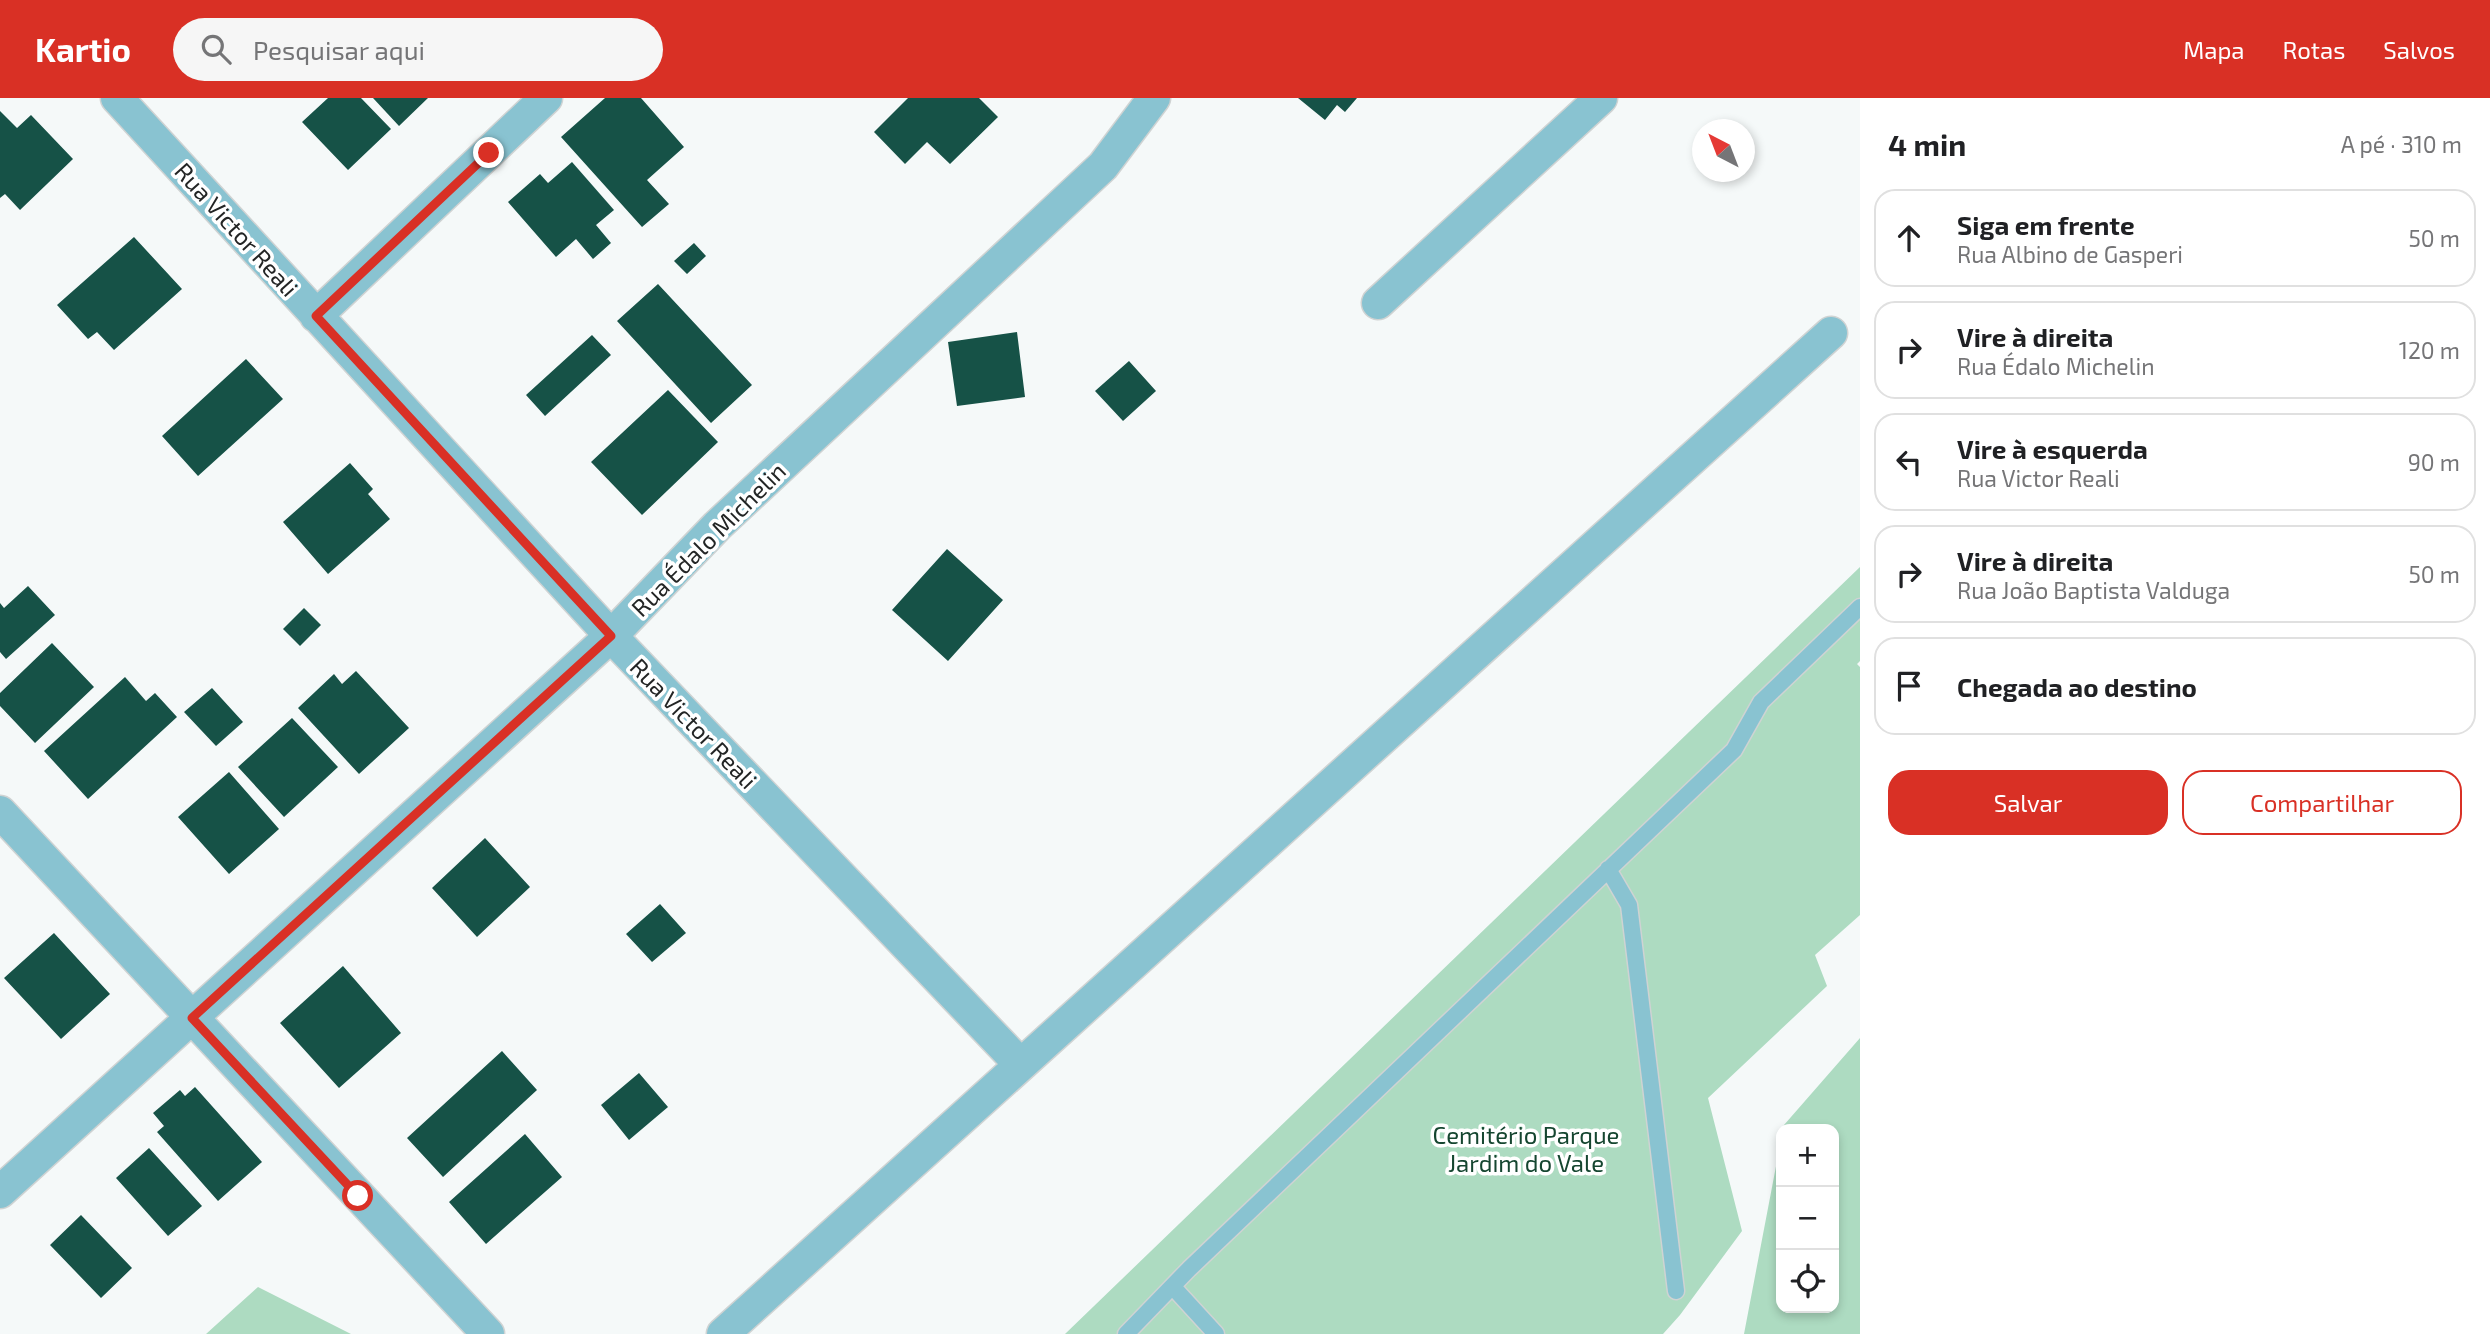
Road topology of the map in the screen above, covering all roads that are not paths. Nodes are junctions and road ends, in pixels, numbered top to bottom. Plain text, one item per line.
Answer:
1 (117, 98) edge
2 (546, 98) edge
3 (1154, 98) edge
4 (1601, 98) edge
5 (1378, 303) dead end
6 (316, 316) junction
7 (1831, 333) dead end
8 (1860, 607) edge
9 (611, 636) junction
10 (0, 811) edge
11 (1608, 869) junction
12 (192, 1018) junction
13 (1020, 1064) junction
14 (0, 1192) edge
15 (1172, 1287) junction
16 (1675, 1292) dead end
17 (488, 1334) edge
18 (723, 1334) edge
19 (1126, 1334) edge
20 (1216, 1334) edge

1 - 6 street, Rua Victor Reali
2 - 6 street
3 - 9 street, Rua Édalo Michelin
4 - 5 street
6 - 9 street, Rua Victor Reali
7 - 13 street
8 - 11 lane
9 - 12 street, Rua Édalo Michelin
9 - 13 street, Rua Victor Reali
10 - 12 street
11 - 15 lane
11 - 16 lane
12 - 14 street, Rua Édalo Michelin
12 - 17 street
13 - 18 street
15 - 19 lane
15 - 20 lane

